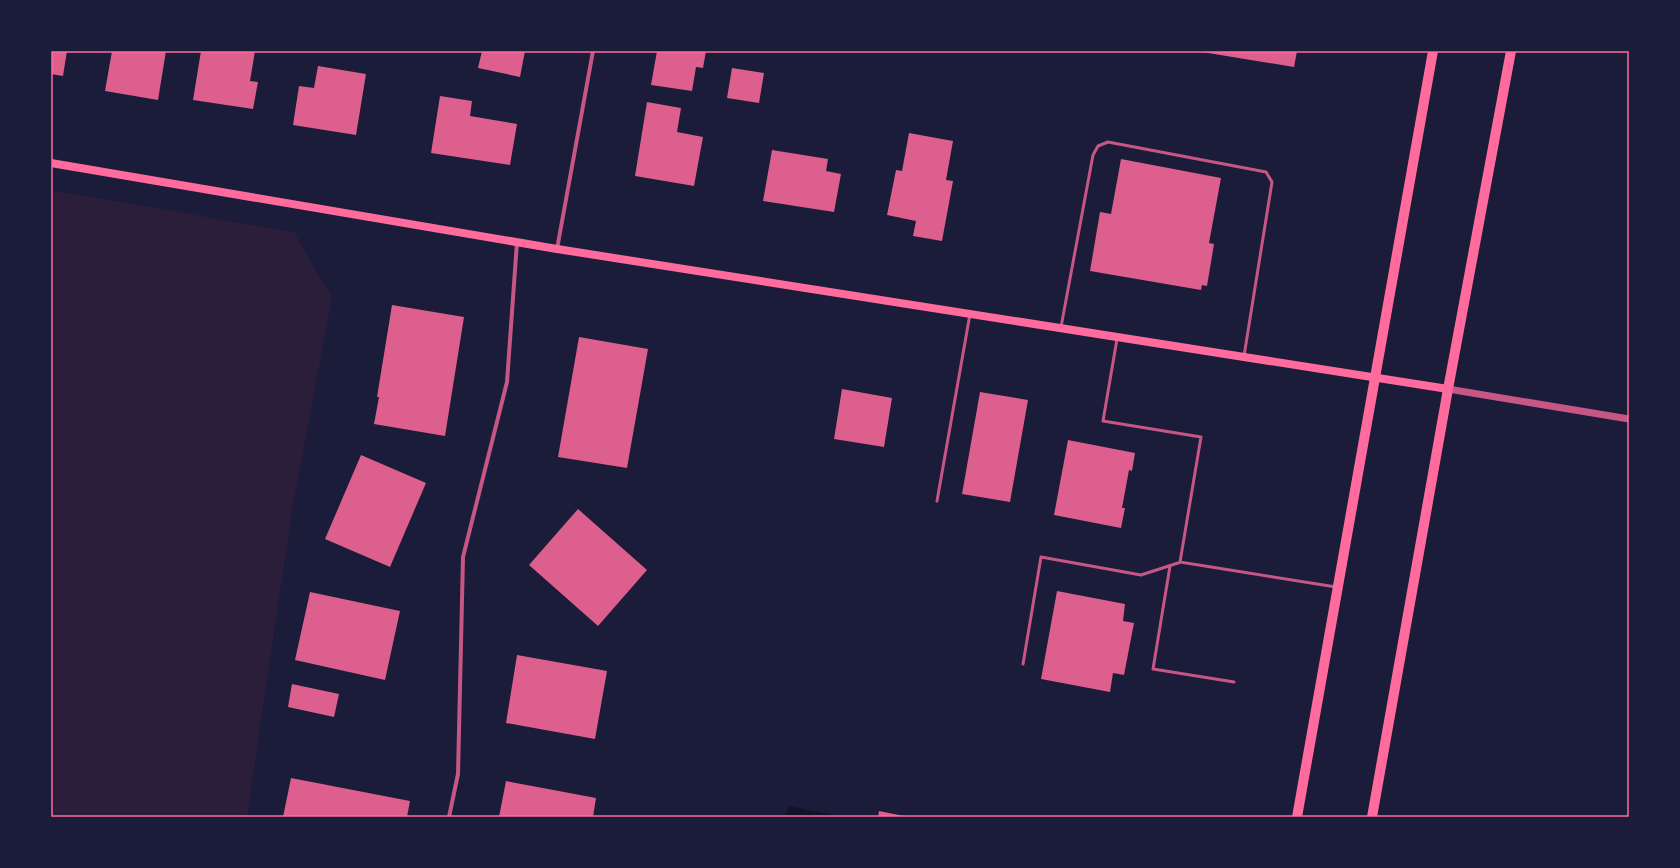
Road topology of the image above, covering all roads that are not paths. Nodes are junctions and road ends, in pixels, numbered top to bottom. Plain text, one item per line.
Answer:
1 (593, 51) edge
2 (1433, 51) edge
3 (1511, 51) edge
4 (51, 163) edge
5 (517, 242) junction
6 (557, 249) junction
7 (970, 314) junction
8 (1061, 328) junction
9 (1118, 337) junction
10 (1243, 356) junction
11 (1376, 377) junction
12 (1448, 389) junction
13 (1629, 419) edge
14 (936, 501) dead end
15 (1183, 562) junction
16 (1170, 566) junction
17 (1338, 588) junction
18 (1023, 664) dead end
19 (1234, 682) dead end
20 (449, 817) edge
21 (1297, 817) edge
22 (1372, 817) edge

1 - 6 street
2 - 11 main road
3 - 12 main road
4 - 5 main road
5 - 6 main road
5 - 20 street
6 - 7 main road
7 - 8 main road
7 - 14 lane
8 - 9 main road
8 - 10 lane
9 - 10 main road
9 - 15 lane
10 - 11 main road
11 - 12 main road
11 - 17 main road
12 - 13 street
12 - 22 main road
15 - 16 lane
15 - 17 lane
16 - 18 lane
16 - 19 lane
17 - 21 main road

